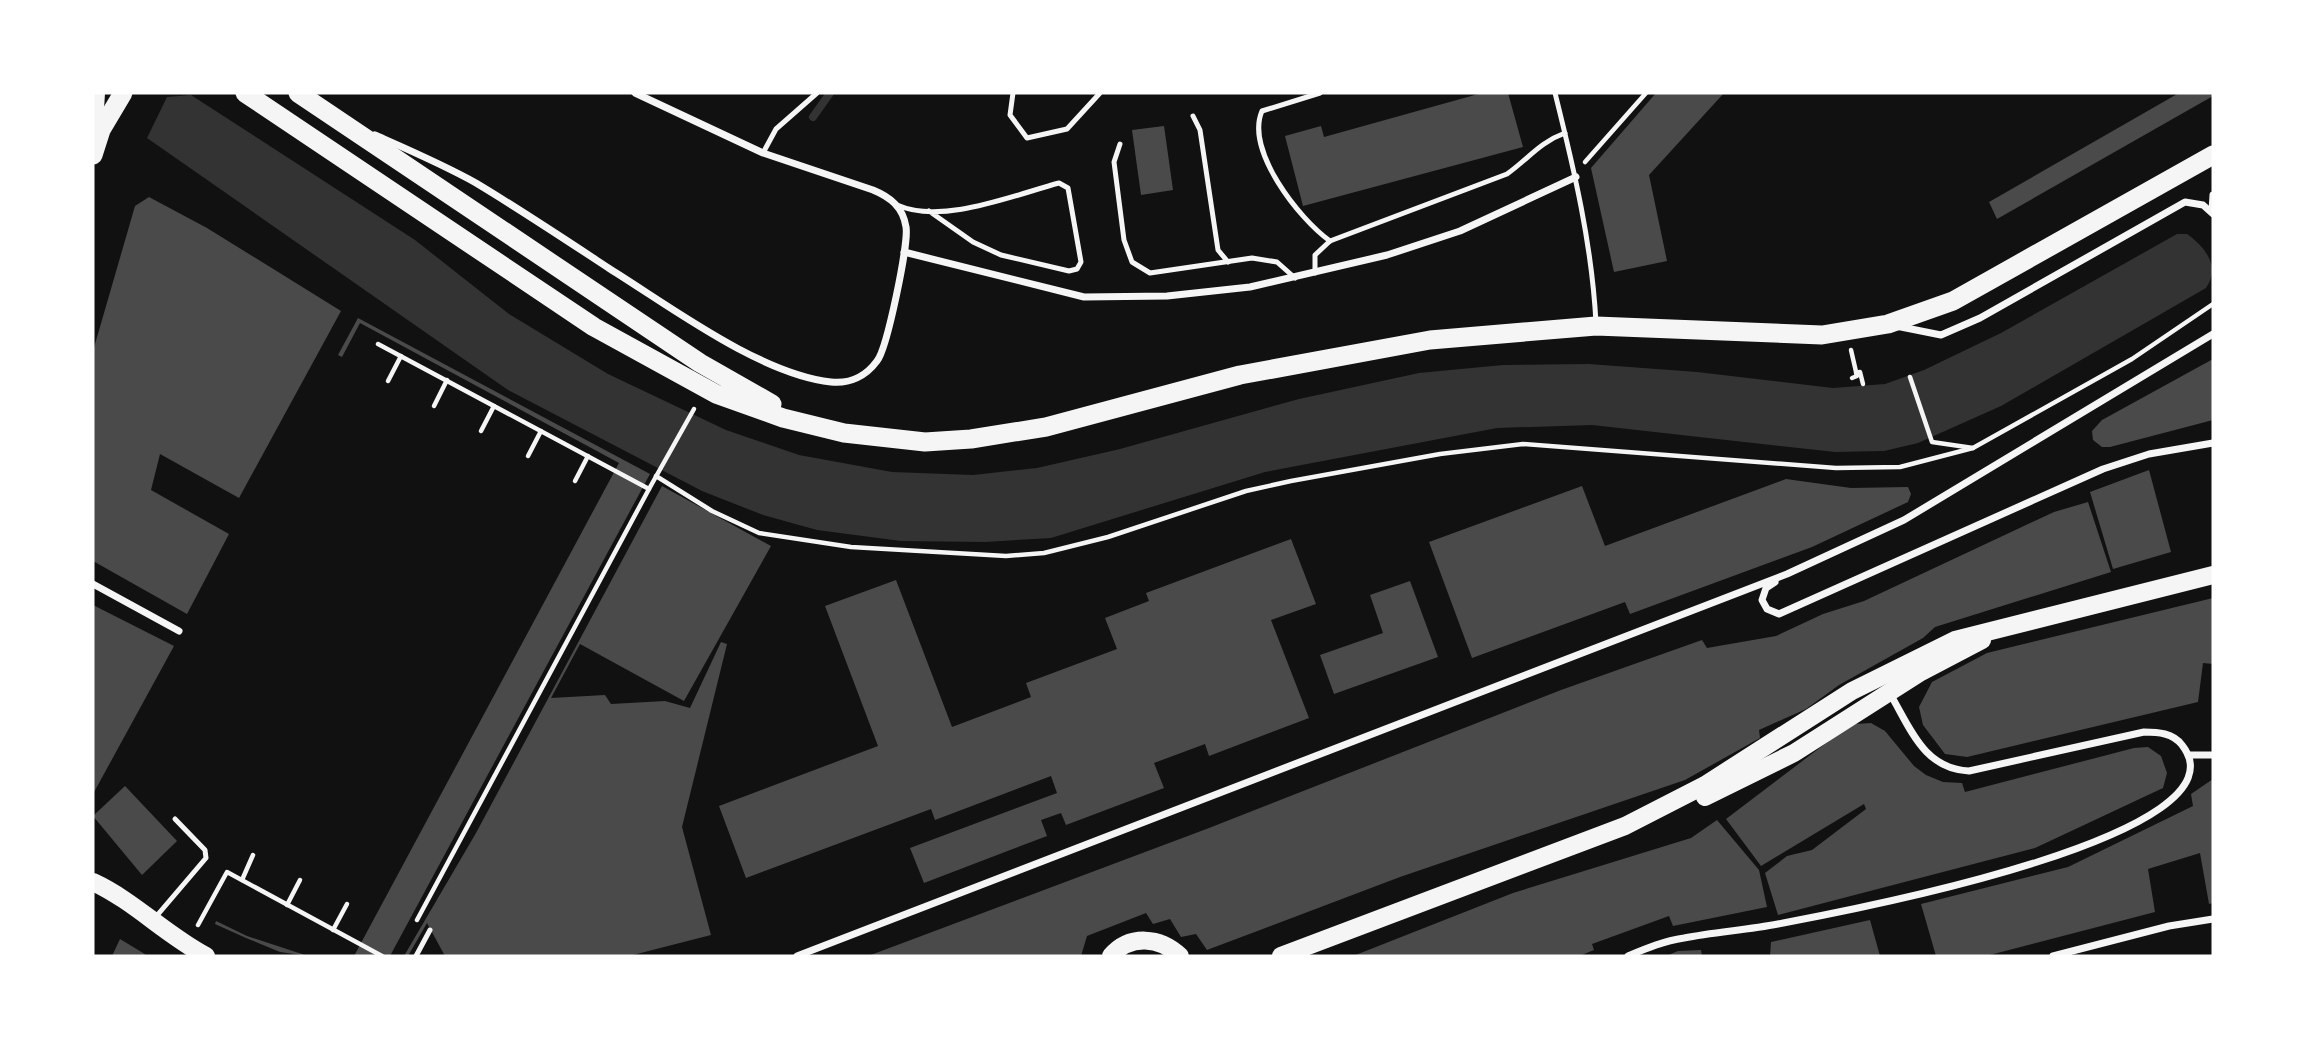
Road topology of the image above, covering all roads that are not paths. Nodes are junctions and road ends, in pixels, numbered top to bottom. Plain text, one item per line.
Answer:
1 (96, 93) edge
2 (124, 93) edge
3 (245, 93) edge
4 (298, 93) edge
5 (635, 93) edge
6 (817, 93) edge
7 (1013, 93) edge
8 (1100, 93) edge
9 (1320, 93) edge
10 (1555, 93) edge
11 (330, 114) junction
12 (1193, 116) dead end
13 (1565, 133) junction
14 (93, 141) edge
15 (1120, 144) dead end
16 (763, 153) junction
17 (93, 155) edge
18 (2213, 155) edge
19 (1576, 175) junction
20 (2213, 195) edge
21 (897, 205) junction
22 (929, 211) junction
23 (2212, 213) edge
24 (1330, 241) junction
25 (904, 252) junction
26 (1228, 262) junction
27 (1315, 274) junction
28 (1295, 278) junction
29 (1888, 324) junction
30 (1596, 326) junction
31 (2213, 334) edge
32 (844, 433) junction
33 (2213, 443) edge
34 (1787, 574) junction
35 (2213, 575) edge
36 (93, 584) edge
37 (2061, 613) junction
38 (179, 631) dead end
39 (1879, 677) junction
40 (1890, 694) junction
41 (2188, 755) junction
42 (2213, 755) edge
43 (175, 819) dead end
44 (1625, 827) junction
45 (93, 866) edge
46 (93, 882) edge
47 (111, 891) junction
48 (2213, 919) edge
49 (152, 922) junction
50 (430, 930) dead end
51 (206, 956) edge
52 (416, 956) edge
53 (797, 956) edge
54 (1111, 956) edge
55 (1180, 956) edge
56 (1281, 956) edge
57 (1628, 956) edge
58 (2053, 956) edge

1 - 14 main road
2 - 17 highway
3 - 32 highway
4 - 11 highway
5 - 16 street
6 - 16 lane
7 - 8 lane
9 - 24 lane
10 - 13 lane
11 - 25 street
11 - 32 highway
12 - 26 lane
13 - 19 lane
13 - 24 lane
15 - 26 lane
16 - 21 street
18 - 29 highway
19 - 27 street
19 - 30 lane
20 - 23 street
21 - 22 lane
21 - 25 street
22 - 22 lane
23 - 29 street
24 - 27 lane
25 - 28 street
26 - 28 lane
27 - 28 street
29 - 30 highway
30 - 32 highway
31 - 34 street
33 - 34 street
34 - 53 street
35 - 37 main road
36 - 38 street
37 - 39 main road
37 - 40 main road
39 - 40 street
39 - 44 main road
40 - 41 street
40 - 44 main road
41 - 42 street
41 - 57 street
43 - 49 lane
44 - 56 main road
45 - 47 main road
46 - 47 main road
47 - 49 main road
48 - 58 street
49 - 51 main road
50 - 52 lane
54 - 55 main road

